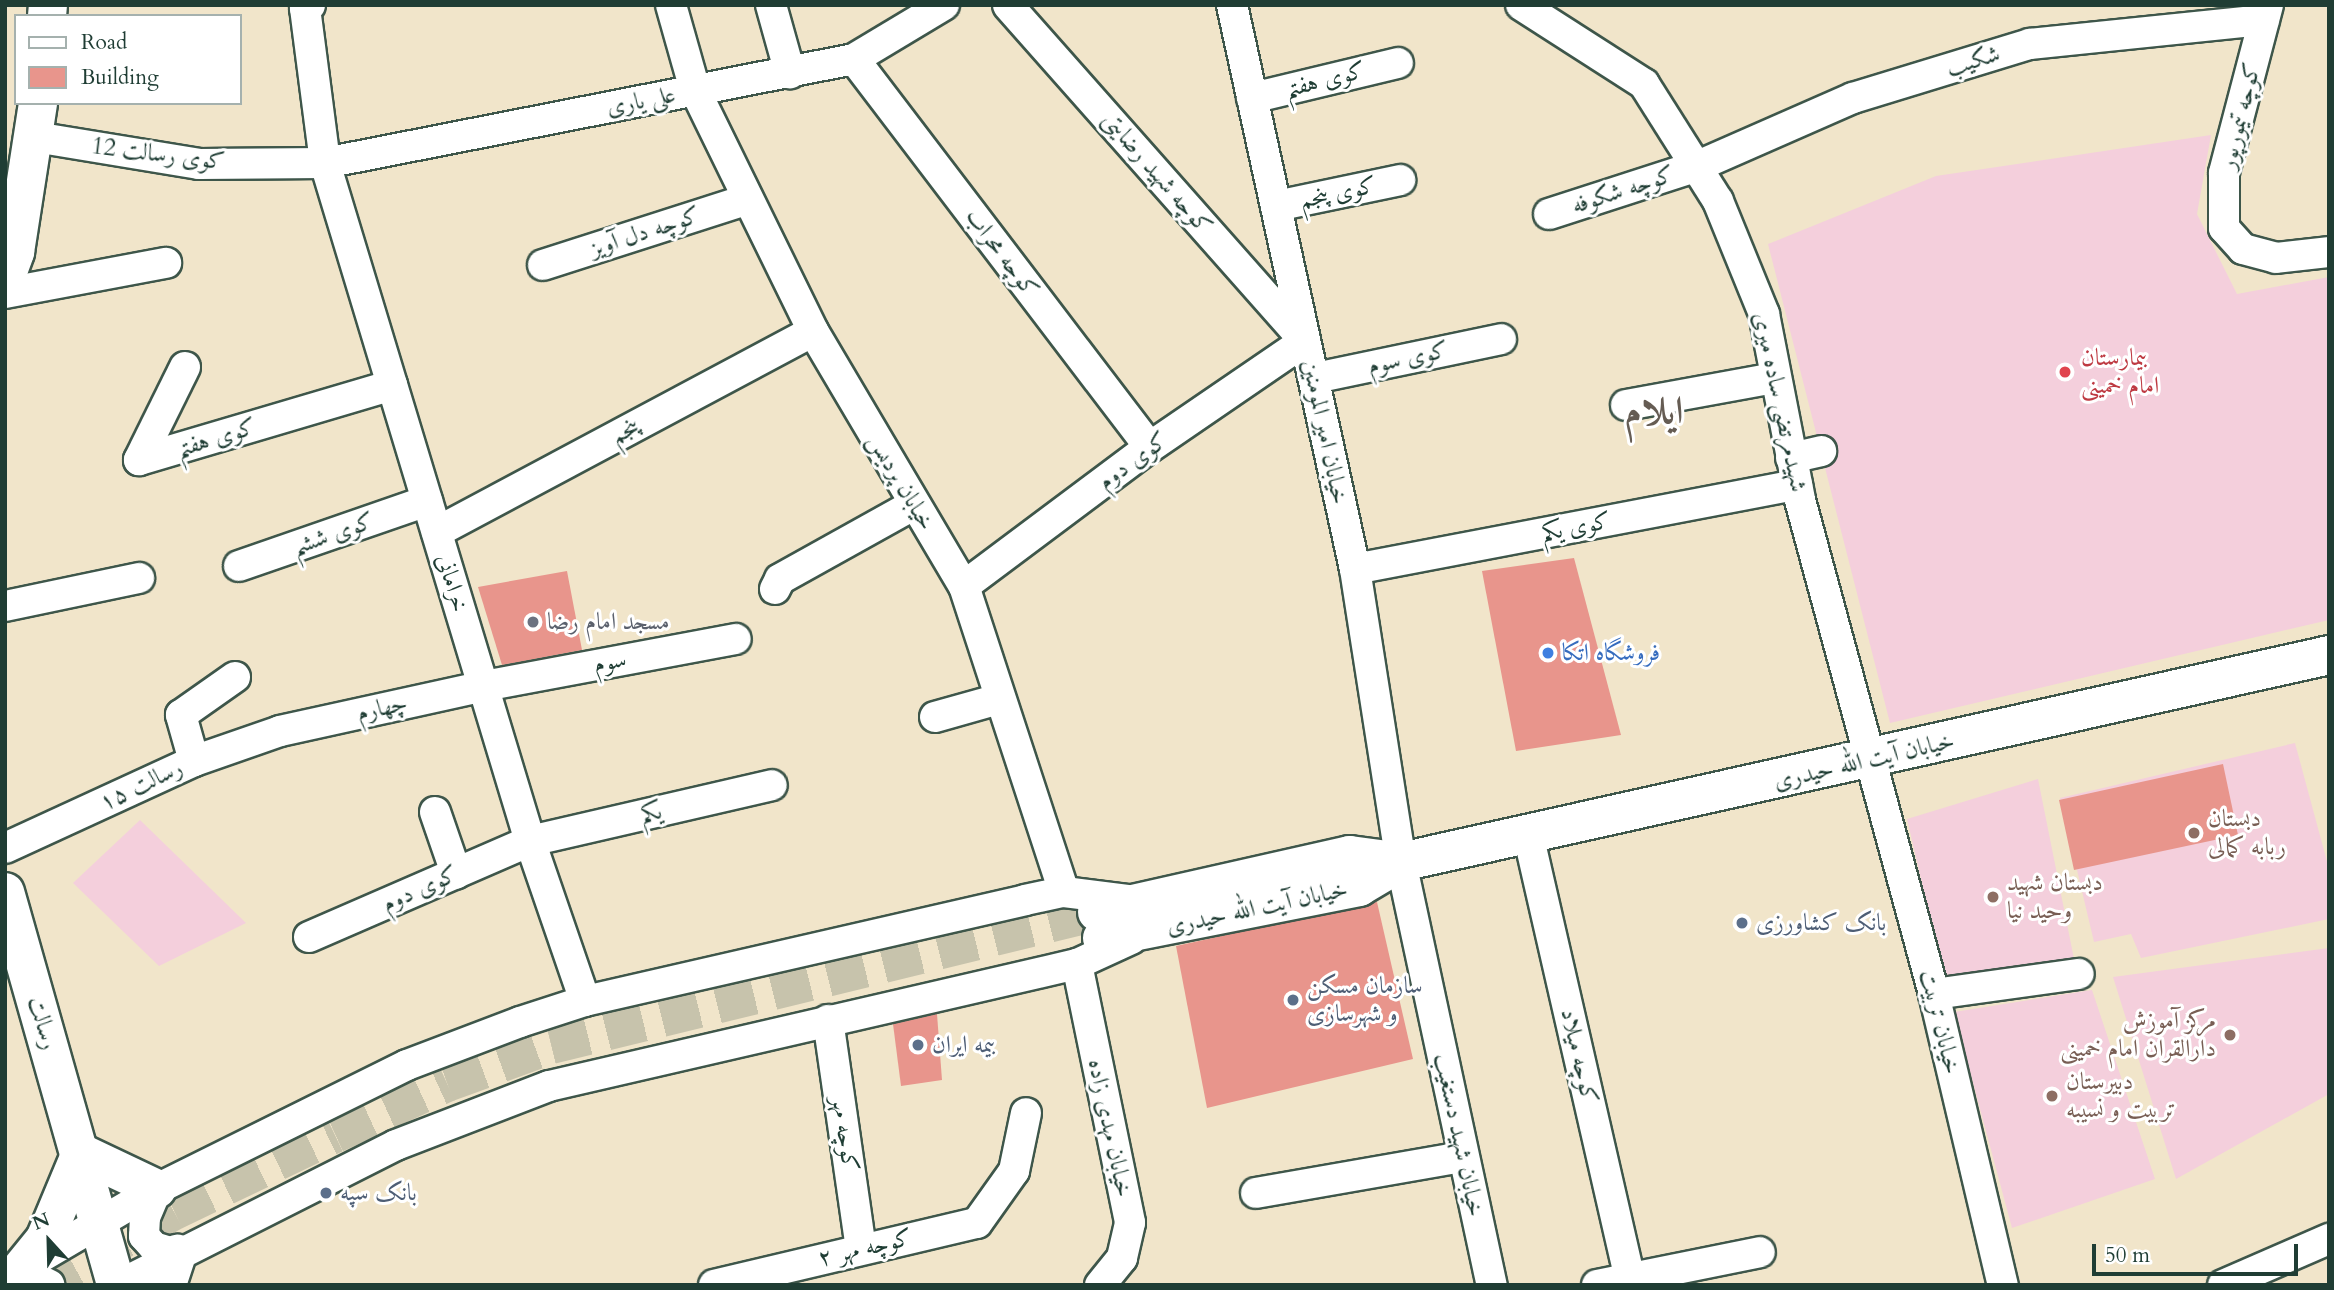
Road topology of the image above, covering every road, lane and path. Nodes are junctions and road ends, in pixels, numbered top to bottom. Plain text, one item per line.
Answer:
1 (310, 5) edge
2 (671, 5) edge
3 (771, 5) edge
4 (1008, 5) edge
5 (1231, 5) edge
6 (928, 9) edge
7 (1542, 9) edge
8 (2266, 12) edge
9 (854, 59) junction
10 (1398, 62) dead end
11 (790, 73) junction
12 (695, 90) junction
13 (1252, 98) junction
14 (36, 120) edge
15 (325, 163) junction
16 (1698, 166) junction
17 (1400, 180) dead end
18 (747, 200) junction
19 (1276, 205) junction
20 (1549, 214) dead end
21 (2329, 251) edge
22 (166, 263) dead end
23 (543, 265) dead end
24 (5, 280) edge
25 (5, 293) edge
26 (813, 331) junction
27 (1501, 339) dead end
28 (1305, 341) junction
29 (185, 367) dead end
30 (1315, 378) junction
31 (1775, 378) junction
32 (393, 386) junction
33 (1626, 405) dead end
34 (1150, 447) junction
35 (1821, 451) dead end
36 (1794, 472) junction
37 (427, 501) junction
38 (914, 505) junction
39 (437, 532) junction
40 (239, 566) dead end
41 (1355, 569) junction
42 (139, 578) dead end
43 (964, 586) junction
44 (775, 589) dead end
45 (5, 606) edge
46 (736, 639) dead end
47 (2328, 659) edge
48 (235, 677) dead end
49 (484, 686) junction
50 (999, 699) junction
51 (935, 717) dead end
52 (280, 731) joint
53 (1873, 759) junction
54 (194, 761) junction
55 (772, 785) dead end
56 (435, 812) dead end
57 (1528, 834) junction
58 (530, 841) junction
59 (5, 848) edge
60 (1401, 862) junction
61 (456, 873) junction
62 (5, 892) edge
63 (1064, 892) junction
64 (1145, 917) junction
65 (309, 937) dead end
66 (1092, 938) junction
67 (2080, 974) dead end
68 (1934, 994) junction
69 (585, 1001) junction
70 (828, 1020) junction
71 (1026, 1113) dead end
72 (81, 1153) junction
73 (1463, 1157) junction
74 (157, 1189) junction
75 (1256, 1192) dead end
76 (100, 1222) junction
77 (2329, 1239) edge
78 (862, 1249) junction
79 (1760, 1252) dead end
80 (172, 1269) edge
81 (1707, 1273) edge
82 (25, 1278) edge
83 (1630, 1278) junction
84 (117, 1285) edge
85 (714, 1285) edge
86 (1100, 1285) edge
87 (1492, 1285) edge
88 (1597, 1285) edge
89 (2003, 1285) edge
90 (2223, 1285) edge

1 - 15 street, خرامانی
2 - 12 street, خیابان پردیس
3 - 11 street
4 - 28 street, کوچه شهید رضایتی
5 - 13 street, خیابان امیر المومنین
6 - 9 street, علی یاری
7 - 16 street, شهیدمرتضی ساده میری
8 - 16 street, شکیب
8 - 21 street, کوچه تیمورپور
9 - 11 street, علی یاری
9 - 34 street, کوچه محراب
10 - 13 street, کوی هفتم
11 - 12 street, علی یاری
12 - 15 street, علی یاری
12 - 18 street, خیابان پردیس
13 - 19 street, خیابان امیر المومنین
14 - 15 street, کوی رسالت 12
14 - 24 main road
15 - 32 street, خرامانی
16 - 20 street, کوچه شکوفه
16 - 31 street, شهیدمرتضی ساده میری
17 - 19 street, کوی پنجم
18 - 23 street, کوچه دل آویز
18 - 26 street, خیابان پردیس
19 - 28 street, خیابان امیر المومنین
22 - 25 street
26 - 38 street, خیابان پردیس
26 - 39 street, پنجم
27 - 30 street, کوی سوم
28 - 30 street, خیابان امیر المومنین
28 - 34 street, کوی دوم
29 - 32 street, کوی هفتم
30 - 41 street, خیابان امیر المومنین
31 - 33 street
31 - 36 street, شهیدمرتضی ساده میری
32 - 37 street, خرامانی
34 - 43 street, کوی دوم
35 - 36 street, کوی یکم
36 - 41 street, کوی یکم
36 - 53 street, شهیدمرتضی ساده میری
37 - 39 street, خرامانی
37 - 40 street, کوی ششم
38 - 43 street, خیابان پردیس
38 - 44 street
39 - 49 street, خرامانی
41 - 60 street, خیابان امیر المومنین
42 - 45 street
43 - 50 street, خیابان پردیس
46 - 49 street, سوم
47 - 53 main road, خیابان آیت الله حیدری
48 - 54 street
49 - 52 street, چهارم
49 - 58 street, خرامانی
50 - 51 street
50 - 63 street, خیابان پردیس
52 - 54 street, رسالت ۱۵
53 - 57 main road, خیابان آیت الله حیدری
53 - 68 street, خیابان تربیت
54 - 59 street, رسالت ۱۵
55 - 58 street, یکم
56 - 61 street
57 - 60 main road, خیابان آیت الله حیدری
57 - 83 street, کوچه میلاد
58 - 61 street, کوی دوم
58 - 69 street, خرامانی
60 - 64 main road, خیابان آیت الله حیدری
60 - 73 street, خیابان شهید دستغیب
61 - 65 street, کوی دوم
62 - 72 main road, رسالت
63 - 64 street
63 - 69 street
64 - 66 main road, خیابان آیت الله حیدری
64 - 66 street
66 - 70 street
66 - 86 street, خیابان مهدی زاده
67 - 68 street
68 - 89 street, خیابان تربیت
69 - 74 street
70 - 78 street, کوچه مهر
70 - 80 street
71 - 78 street, کوچه مهر ۲
72 - 74 main road
72 - 76 main road, رسالت
72 - 82 main road
73 - 75 street
73 - 87 street, خیابان شهید دستغیب
74 - 76 street
74 - 80 street
76 - 82 street
76 - 84 main road, رسالت
77 - 90 street
78 - 85 street, کوچه مهر ۲
79 - 81 street
80 - 84 street
81 - 83 street
83 - 88 street

